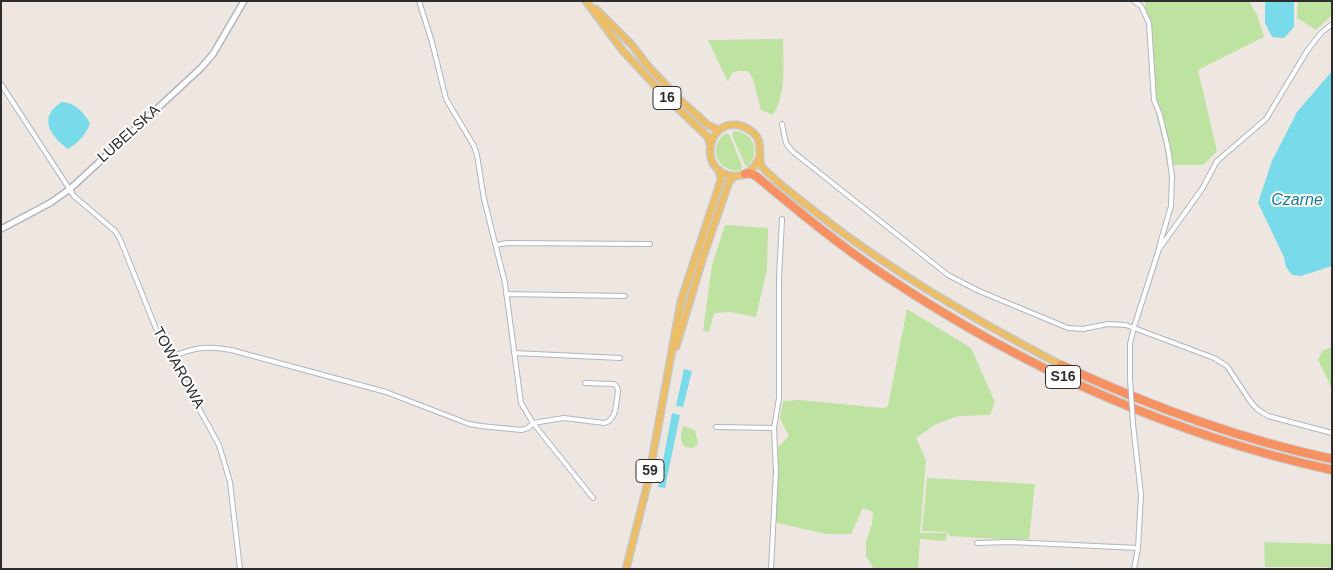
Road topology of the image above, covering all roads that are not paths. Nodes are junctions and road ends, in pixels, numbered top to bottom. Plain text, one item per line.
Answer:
1 (244, 1) edge
2 (419, 1) edge
3 (587, 1) edge
4 (1134, 1) edge
5 (1332, 24) edge
6 (1, 84) edge
7 (782, 124) dead end
8 (719, 130) junction
9 (710, 144) junction
10 (760, 158) junction
11 (718, 170) junction
12 (745, 174) junction
13 (735, 176) junction
14 (70, 188) junction
15 (782, 220) dead end
16 (1, 229) edge
17 (650, 244) dead end
18 (496, 245) junction
19 (1159, 249) junction
20 (506, 294) junction
21 (625, 296) dead end
22 (1134, 327) junction
23 (514, 353) junction
24 (170, 357) junction
25 (620, 358) dead end
26 (1061, 365) joint
27 (668, 372) junction
28 (585, 383) dead end
29 (533, 423) junction
30 (716, 427) dead end
31 (774, 428) junction
32 (1332, 433) edge
33 (1332, 459) edge
34 (1332, 470) edge
35 (593, 498) dead end
36 (976, 543) dead end
37 (1138, 548) junction
38 (240, 569) edge
39 (626, 569) edge
40 (771, 569) edge
41 (1134, 569) edge

1 - 14 street, LUBELSKA
2 - 18 street
3 - 8 main road, 16
3 - 9 main road, 16
4 - 19 street
5 - 19 street
6 - 14 street, TOWAROWA
7 - 22 street
8 - 9 main road
8 - 10 main road
9 - 11 main road, 16
10 - 12 main road
10 - 26 main road, S16
11 - 13 main road
11 - 27 main road, 59
12 - 13 main road
12 - 34 highway, S16
13 - 27 main road, 59
14 - 16 street, LUBELSKA
14 - 24 street, TOWAROWA
15 - 31 street
17 - 18 street
18 - 20 street
19 - 22 street
20 - 21 street
20 - 23 street
22 - 32 street
22 - 37 street, bridge
23 - 25 street
23 - 29 street
24 - 29 street
24 - 38 street, TOWAROWA
26 - 33 highway, S16
27 - 39 main road, 59
28 - 29 street
29 - 35 street
30 - 31 street
31 - 40 street
36 - 37 street
37 - 41 street

